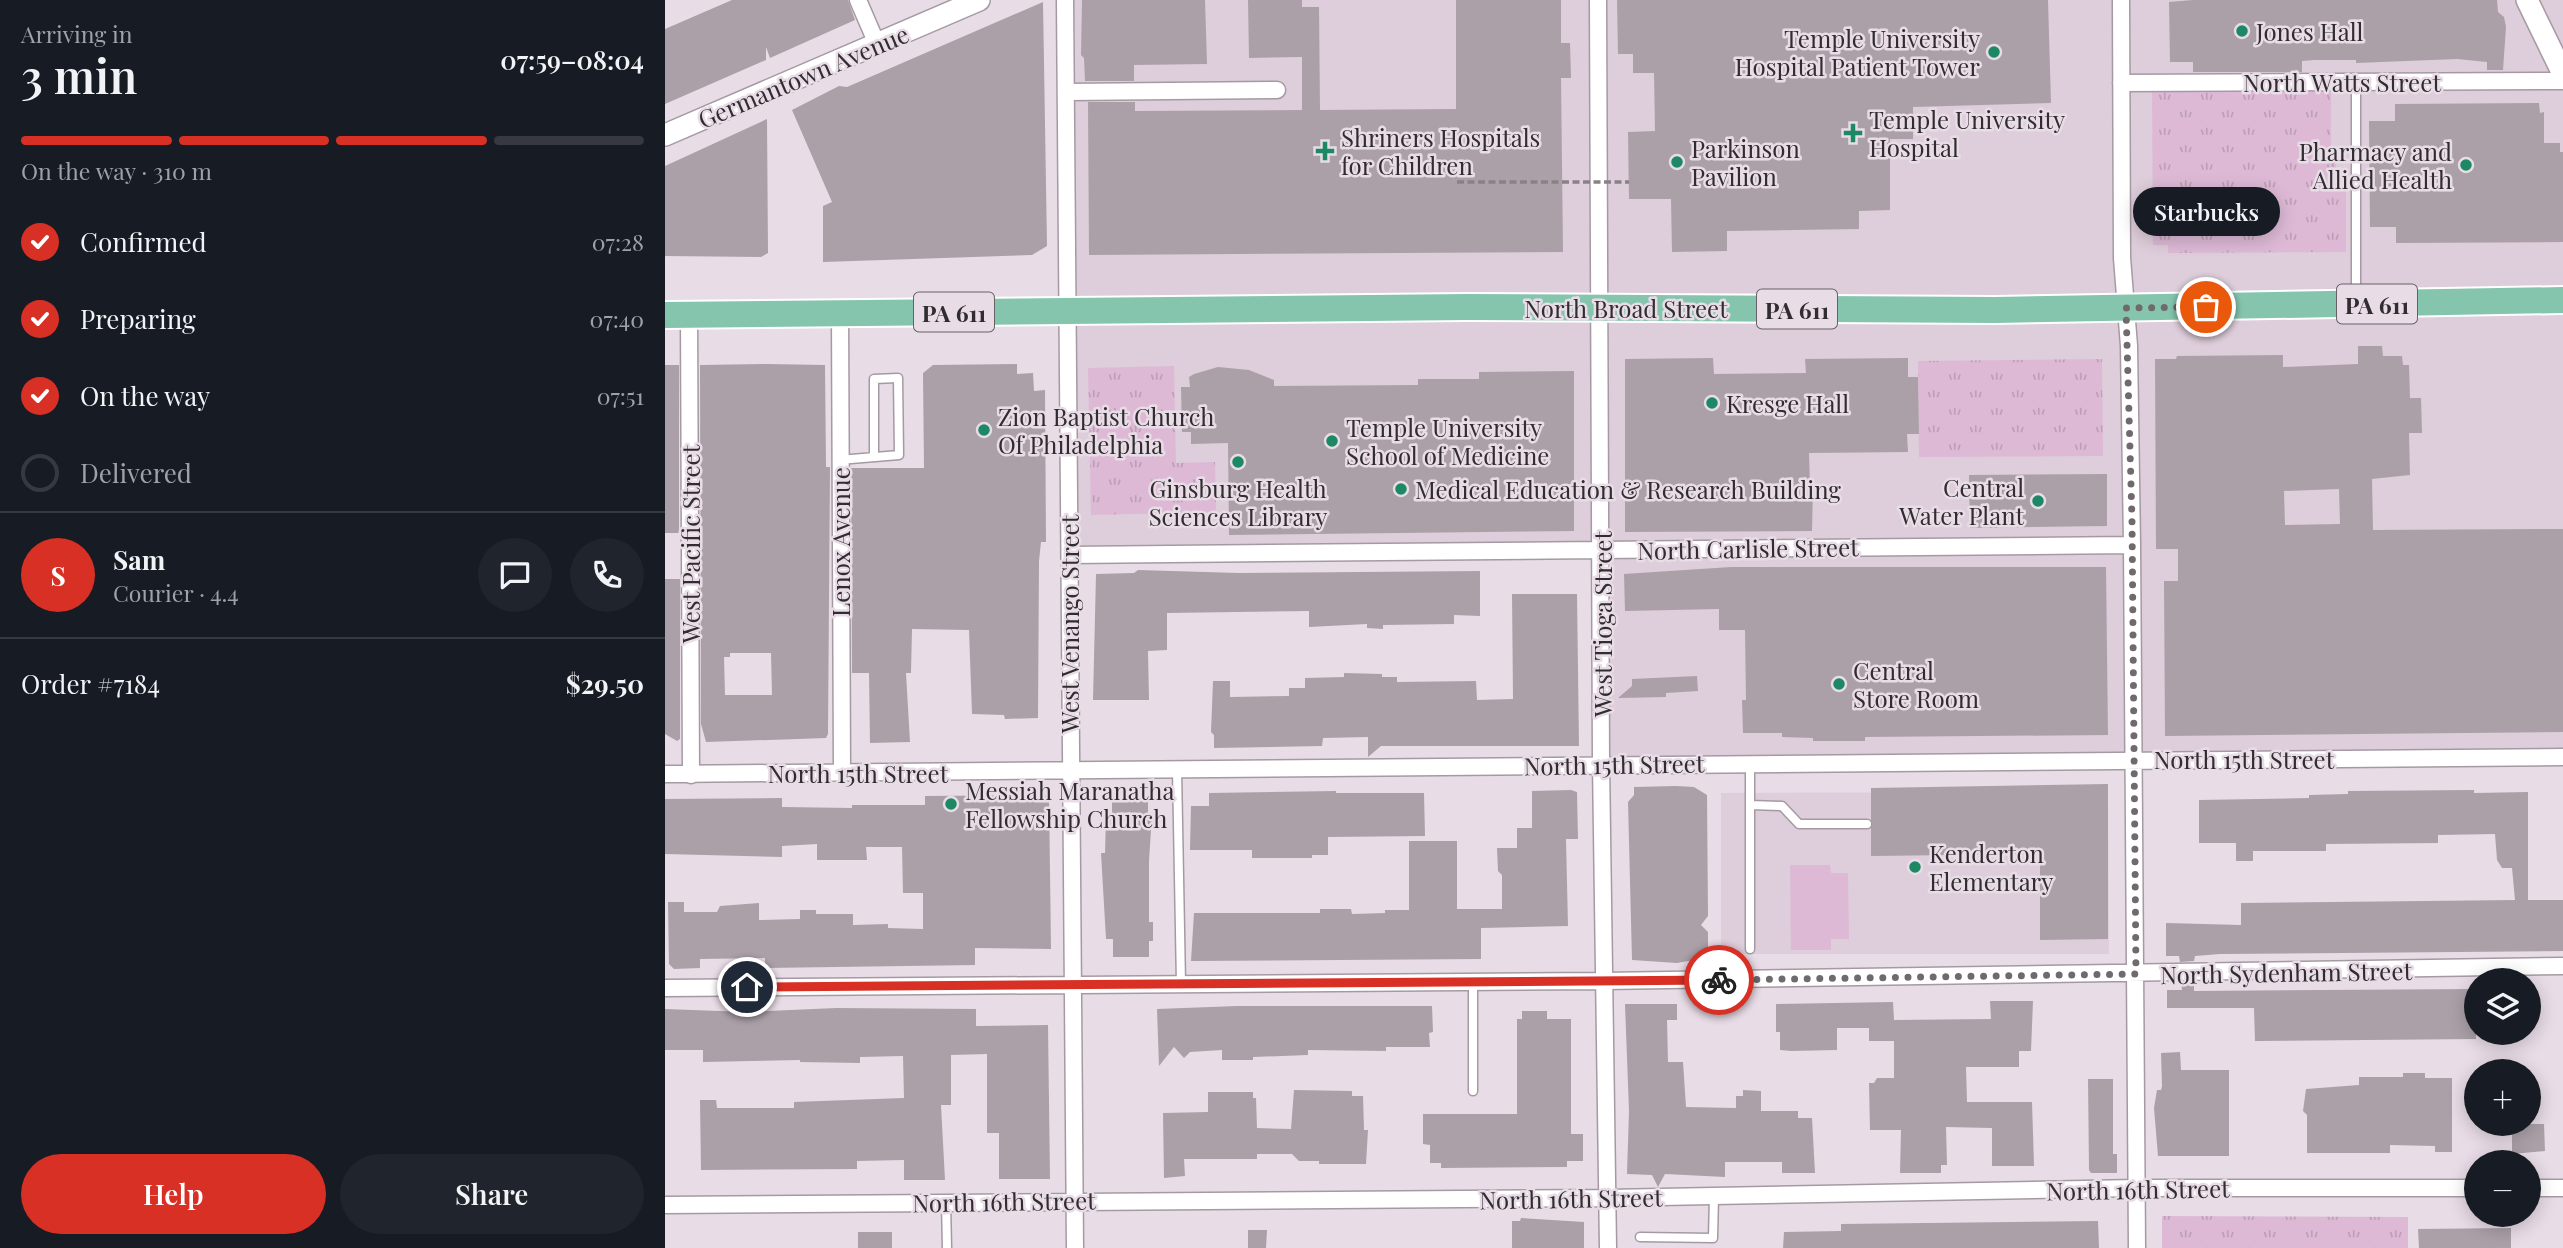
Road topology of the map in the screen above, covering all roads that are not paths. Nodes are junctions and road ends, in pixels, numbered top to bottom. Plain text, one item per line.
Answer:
1 (858, 0) edge
2 (979, 0) edge
3 (1065, 0) edge
4 (1598, 0) edge
5 (2121, 0) edge
6 (2528, 0) edge
7 (877, 44) junction
8 (2563, 74) edge
9 (2563, 81) edge
10 (2355, 82) junction
11 (2121, 83) junction
12 (1277, 90) dead end
13 (1068, 92) junction
14 (665, 135) edge
15 (2563, 300) edge
16 (2356, 304) junction
17 (1598, 307) junction
18 (2126, 308) junction
19 (1069, 311) junction
20 (673, 312) edge
21 (840, 312) junction
22 (874, 456) junction
23 (839, 460) junction
24 (2132, 545) junction
25 (1602, 550) junction
26 (1070, 555) junction
27 (2563, 757) edge
28 (2133, 760) junction
29 (1750, 762) junction
30 (1601, 764) junction
31 (1177, 770) junction
32 (842, 772) junction
33 (1069, 772) junction
34 (665, 774) edge
35 (691, 775) junction
36 (1750, 805) junction
37 (1867, 824) dead end
38 (1750, 949) dead end
39 (2563, 967) edge
40 (2136, 974) junction
41 (1604, 981) junction
42 (1473, 982) junction
43 (1075, 984) junction
44 (1181, 984) junction
45 (665, 988) edge
46 (1473, 1091) dead end
47 (2136, 1188) junction
48 (2464, 1188) edge
49 (2541, 1188) edge
50 (2563, 1188) edge
51 (1714, 1196) junction
52 (1607, 1198) junction
53 (1075, 1200) junction
54 (946, 1202) junction
55 (665, 1205) edge
56 (1640, 1237) dead end
57 (947, 1248) edge
58 (1075, 1248) edge
59 (1608, 1248) edge
60 (2137, 1248) edge

1 - 7 street
2 - 7 street, Germantown Avenue
3 - 13 street, West Venango Street
4 - 17 street, West Tioga Street
5 - 11 street
6 - 8 street
7 - 14 street, Germantown Avenue
9 - 10 street, North Watts Street
10 - 11 street, North Watts Street
10 - 16 lane
11 - 18 street
12 - 13 street
13 - 19 street, West Venango Street
15 - 16 main road, North Broad Street / PA 611
16 - 18 main road, North Broad Street / PA 611
17 - 18 main road, North Broad Street / PA 611
17 - 19 main road, North Broad Street / PA 611
17 - 25 street, West Tioga Street
18 - 24 street
19 - 21 main road, North Broad Street / PA 611
19 - 26 street, West Venango Street
20 - 21 main road, North Broad Street / PA 611
20 - 35 street, West Pacific Street
21 - 23 street, Lenox Avenue
22 - 22 lane
22 - 23 lane
23 - 32 street, Lenox Avenue
24 - 25 street, North Carlisle Street
24 - 28 street
25 - 26 street, North Carlisle Street
25 - 30 street, West Tioga Street
26 - 33 street, West Venango Street
27 - 28 street, North 15th Street
28 - 29 street, North 15th Street
28 - 40 street
29 - 30 street, North 15th Street
29 - 36 lane
30 - 31 street, North 15th Street
30 - 41 street, West Tioga Street
31 - 33 street, North 15th Street
31 - 44 lane
32 - 33 street, North 15th Street
32 - 35 street, North 15th Street
33 - 43 street, West Venango Street
34 - 35 street, North 15th Street
36 - 37 lane
36 - 38 lane
39 - 40 street, North Sydenham Street
40 - 41 street, North Sydenham Street
40 - 47 street
41 - 42 street, North Sydenham Street
41 - 52 street, West Tioga Street
42 - 44 street, North Sydenham Street
42 - 46 lane
43 - 44 street, North Sydenham Street
43 - 45 street, North Sydenham Street
43 - 53 street, West Venango Street
47 - 48 street, North 16th Street
47 - 51 street, North 16th Street
47 - 60 street
49 - 50 street
51 - 52 street, North 16th Street
51 - 56 lane
52 - 53 street, North 16th Street
52 - 59 street, West Tioga Street
53 - 54 street, North 16th Street
53 - 58 street, West Venango Street
54 - 55 street, North 16th Street
54 - 57 lane

